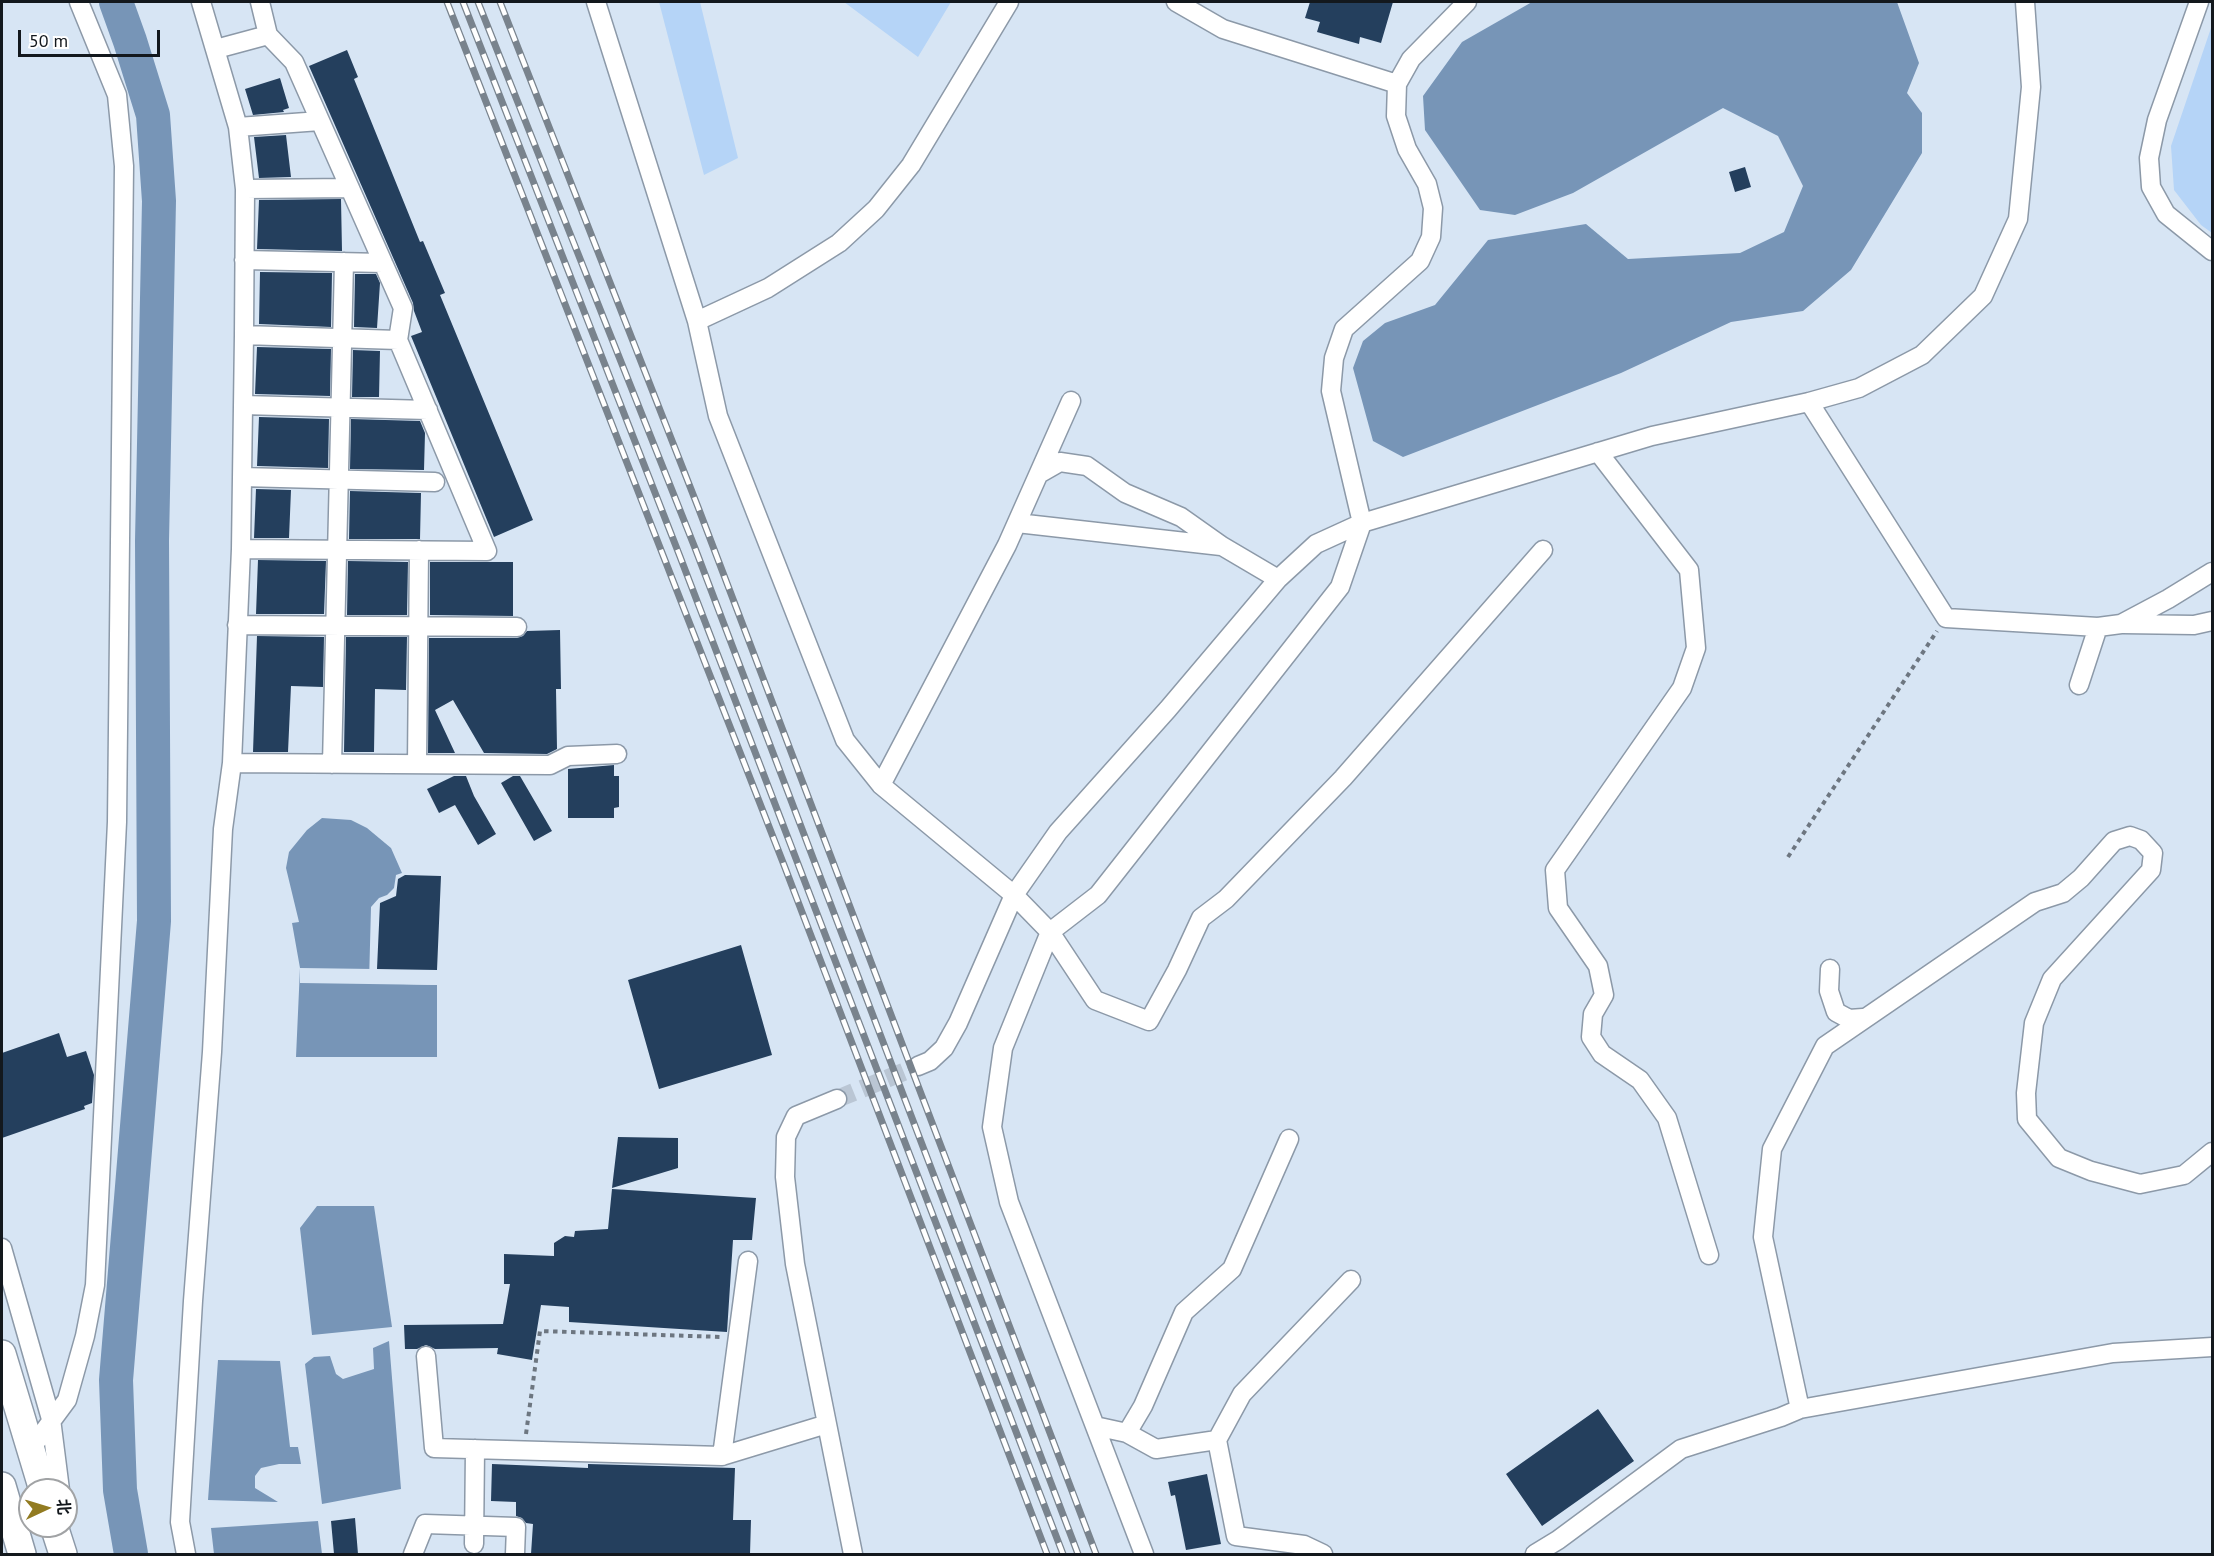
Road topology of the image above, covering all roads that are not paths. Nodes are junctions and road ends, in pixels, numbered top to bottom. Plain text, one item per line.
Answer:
1 (79, 2) edge
2 (201, 2) edge
3 (260, 2) edge
4 (596, 2) edge
5 (1009, 2) edge
6 (1176, 2) edge
7 (1467, 2) edge
8 (2025, 2) edge
9 (2199, 2) edge
10 (268, 35) junction
11 (216, 49) junction
12 (1397, 84) junction
13 (320, 121) junction
14 (238, 127) junction
15 (350, 188) junction
16 (245, 189) junction
17 (2212, 251) edge
18 (244, 260) junction
19 (344, 262) junction
20 (383, 263) junction
21 (697, 321) junction
22 (244, 335) junction
23 (342, 338) junction
24 (398, 340) junction
25 (1071, 401) dead end
26 (1809, 402) junction
27 (243, 405) junction
28 (340, 408) junction
29 (428, 410) junction
30 (1598, 452) junction
31 (1038, 474) junction
32 (242, 477) junction
33 (339, 479) junction
34 (435, 482) dead end
35 (1017, 523) junction
36 (1362, 523) junction
37 (1222, 546) junction
38 (241, 549) junction
39 (337, 550) junction
40 (418, 550) junction
41 (1543, 550) dead end
42 (2212, 572) edge
43 (1278, 579) junction
44 (2212, 621) edge
45 (2121, 624) junction
46 (237, 625) junction
47 (335, 625) junction
48 (418, 626) junction
49 (517, 627) dead end
50 (2098, 627) junction
51 (2079, 686) dead end
52 (617, 754) dead end
53 (232, 763) junction
54 (332, 764) junction
55 (417, 764) junction
56 (881, 785) junction
57 (1014, 895) junction
58 (1050, 932) junction
59 (1830, 969) dead end
60 (1863, 1018) junction
61 (918, 1066) tunnel mouth
62 (837, 1100) tunnel mouth
63 (1289, 1139) dead end
64 (2212, 1152) edge
65 (2, 1248) edge
66 (1709, 1255) dead end
67 (748, 1261) dead end
68 (1351, 1280) dead end
69 (2212, 1347) edge
70 (2, 1354) edge
71 (426, 1356) dead end
72 (1800, 1409) junction
73 (51, 1419) junction
74 (827, 1424) junction
75 (1095, 1426) junction
76 (1127, 1433) junction
77 (1217, 1440) junction
78 (475, 1449) junction
79 (30, 1450) junction
80 (722, 1456) junction
81 (39, 1478) edge
82 (58, 1478) edge
83 (2, 1486) edge
84 (474, 1526) junction
85 (59, 1538) edge
86 (64, 1538) edge
87 (474, 1545) dead end
88 (22, 1554) edge
89 (65, 1554) edge
90 (186, 1554) edge
91 (413, 1554) edge
92 (515, 1554) edge
93 (853, 1554) edge
94 (1144, 1554) edge
95 (1323, 1554) edge
96 (1535, 1554) edge

1 - 73 street
2 - 11 street
3 - 10 street
4 - 21 street
5 - 21 street
6 - 12 street
7 - 12 street
8 - 26 street
9 - 17 street
10 - 11 street
10 - 13 street
11 - 14 street
12 - 36 street
13 - 14 street
13 - 15 street
14 - 16 street
15 - 16 street
15 - 20 street
16 - 18 street
18 - 19 street
18 - 22 street
19 - 20 street
19 - 23 street
20 - 24 street
21 - 56 street
22 - 23 street
22 - 27 street
23 - 24 street
23 - 28 street
24 - 29 street
25 - 31 street
26 - 30 street
26 - 50 street
27 - 28 street
27 - 32 street
28 - 29 street
28 - 33 street
29 - 40 street
30 - 36 street
30 - 66 street
31 - 35 street
31 - 37 street
32 - 33 street
32 - 38 street
33 - 34 street
33 - 39 street
35 - 37 street
35 - 56 street
36 - 43 street
36 - 58 street
37 - 43 street
38 - 39 street
38 - 46 street
39 - 40 street
39 - 47 street
40 - 48 street
41 - 58 street
42 - 45 street
43 - 57 street
44 - 45 street
45 - 50 street
46 - 47 street
46 - 53 street
47 - 48 street
47 - 54 street
48 - 49 street
48 - 55 street
50 - 51 street
52 - 55 street
53 - 54 street
53 - 90 street
54 - 55 street
56 - 57 street
57 - 58 street
57 - 61 street
58 - 75 street
59 - 60 street
60 - 64 street
60 - 72 street
62 - 74 street
63 - 76 street
65 - 73 street
67 - 80 street
68 - 77 street
69 - 72 street
70 - 79 highway
71 - 78 street
72 - 96 street
73 - 79 street
73 - 82 street
74 - 80 street
74 - 93 street
75 - 76 street
75 - 94 street
76 - 77 street
77 - 95 street
78 - 80 street
78 - 84 street
79 - 81 highway
83 - 88 highway
84 - 87 street
84 - 91 street
84 - 92 street
85 - 89 highway
86 - 89 street

